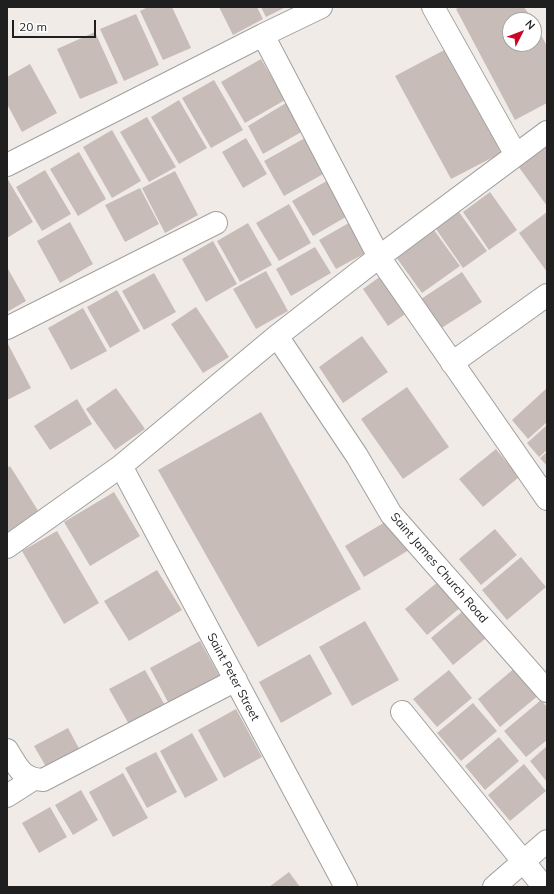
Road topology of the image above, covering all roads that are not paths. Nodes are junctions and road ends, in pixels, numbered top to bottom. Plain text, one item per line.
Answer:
1 (320, 7) edge
2 (433, 7) edge
3 (263, 35) junction
4 (547, 132) edge
5 (516, 155) junction
6 (7, 165) edge
7 (216, 223) dead end
8 (379, 256) junction
9 (547, 295) edge
10 (7, 328) edge
11 (277, 336) junction
12 (452, 363) junction
13 (121, 466) junction
14 (547, 499) edge
15 (7, 547) edge
16 (236, 680) junction
17 (547, 691) edge
18 (402, 712) dead end
19 (7, 750) edge
20 (32, 780) junction
21 (7, 796) edge
22 (547, 841) edge
23 (524, 862) junction
24 (346, 887) edge
25 (494, 887) edge
26 (544, 887) edge

1 - 3 street
2 - 5 street
3 - 6 street
3 - 8 street
4 - 5 street
5 - 8 street
7 - 10 street
8 - 11 street
8 - 12 street
9 - 12 street
11 - 13 street
11 - 17 street, Saint James Church Road
12 - 14 street
13 - 15 street
13 - 16 street, Saint Peter Street
16 - 20 street
16 - 24 street, Saint Peter Street
18 - 23 street
19 - 20 street
20 - 21 street
22 - 23 street
23 - 25 street
23 - 26 street

